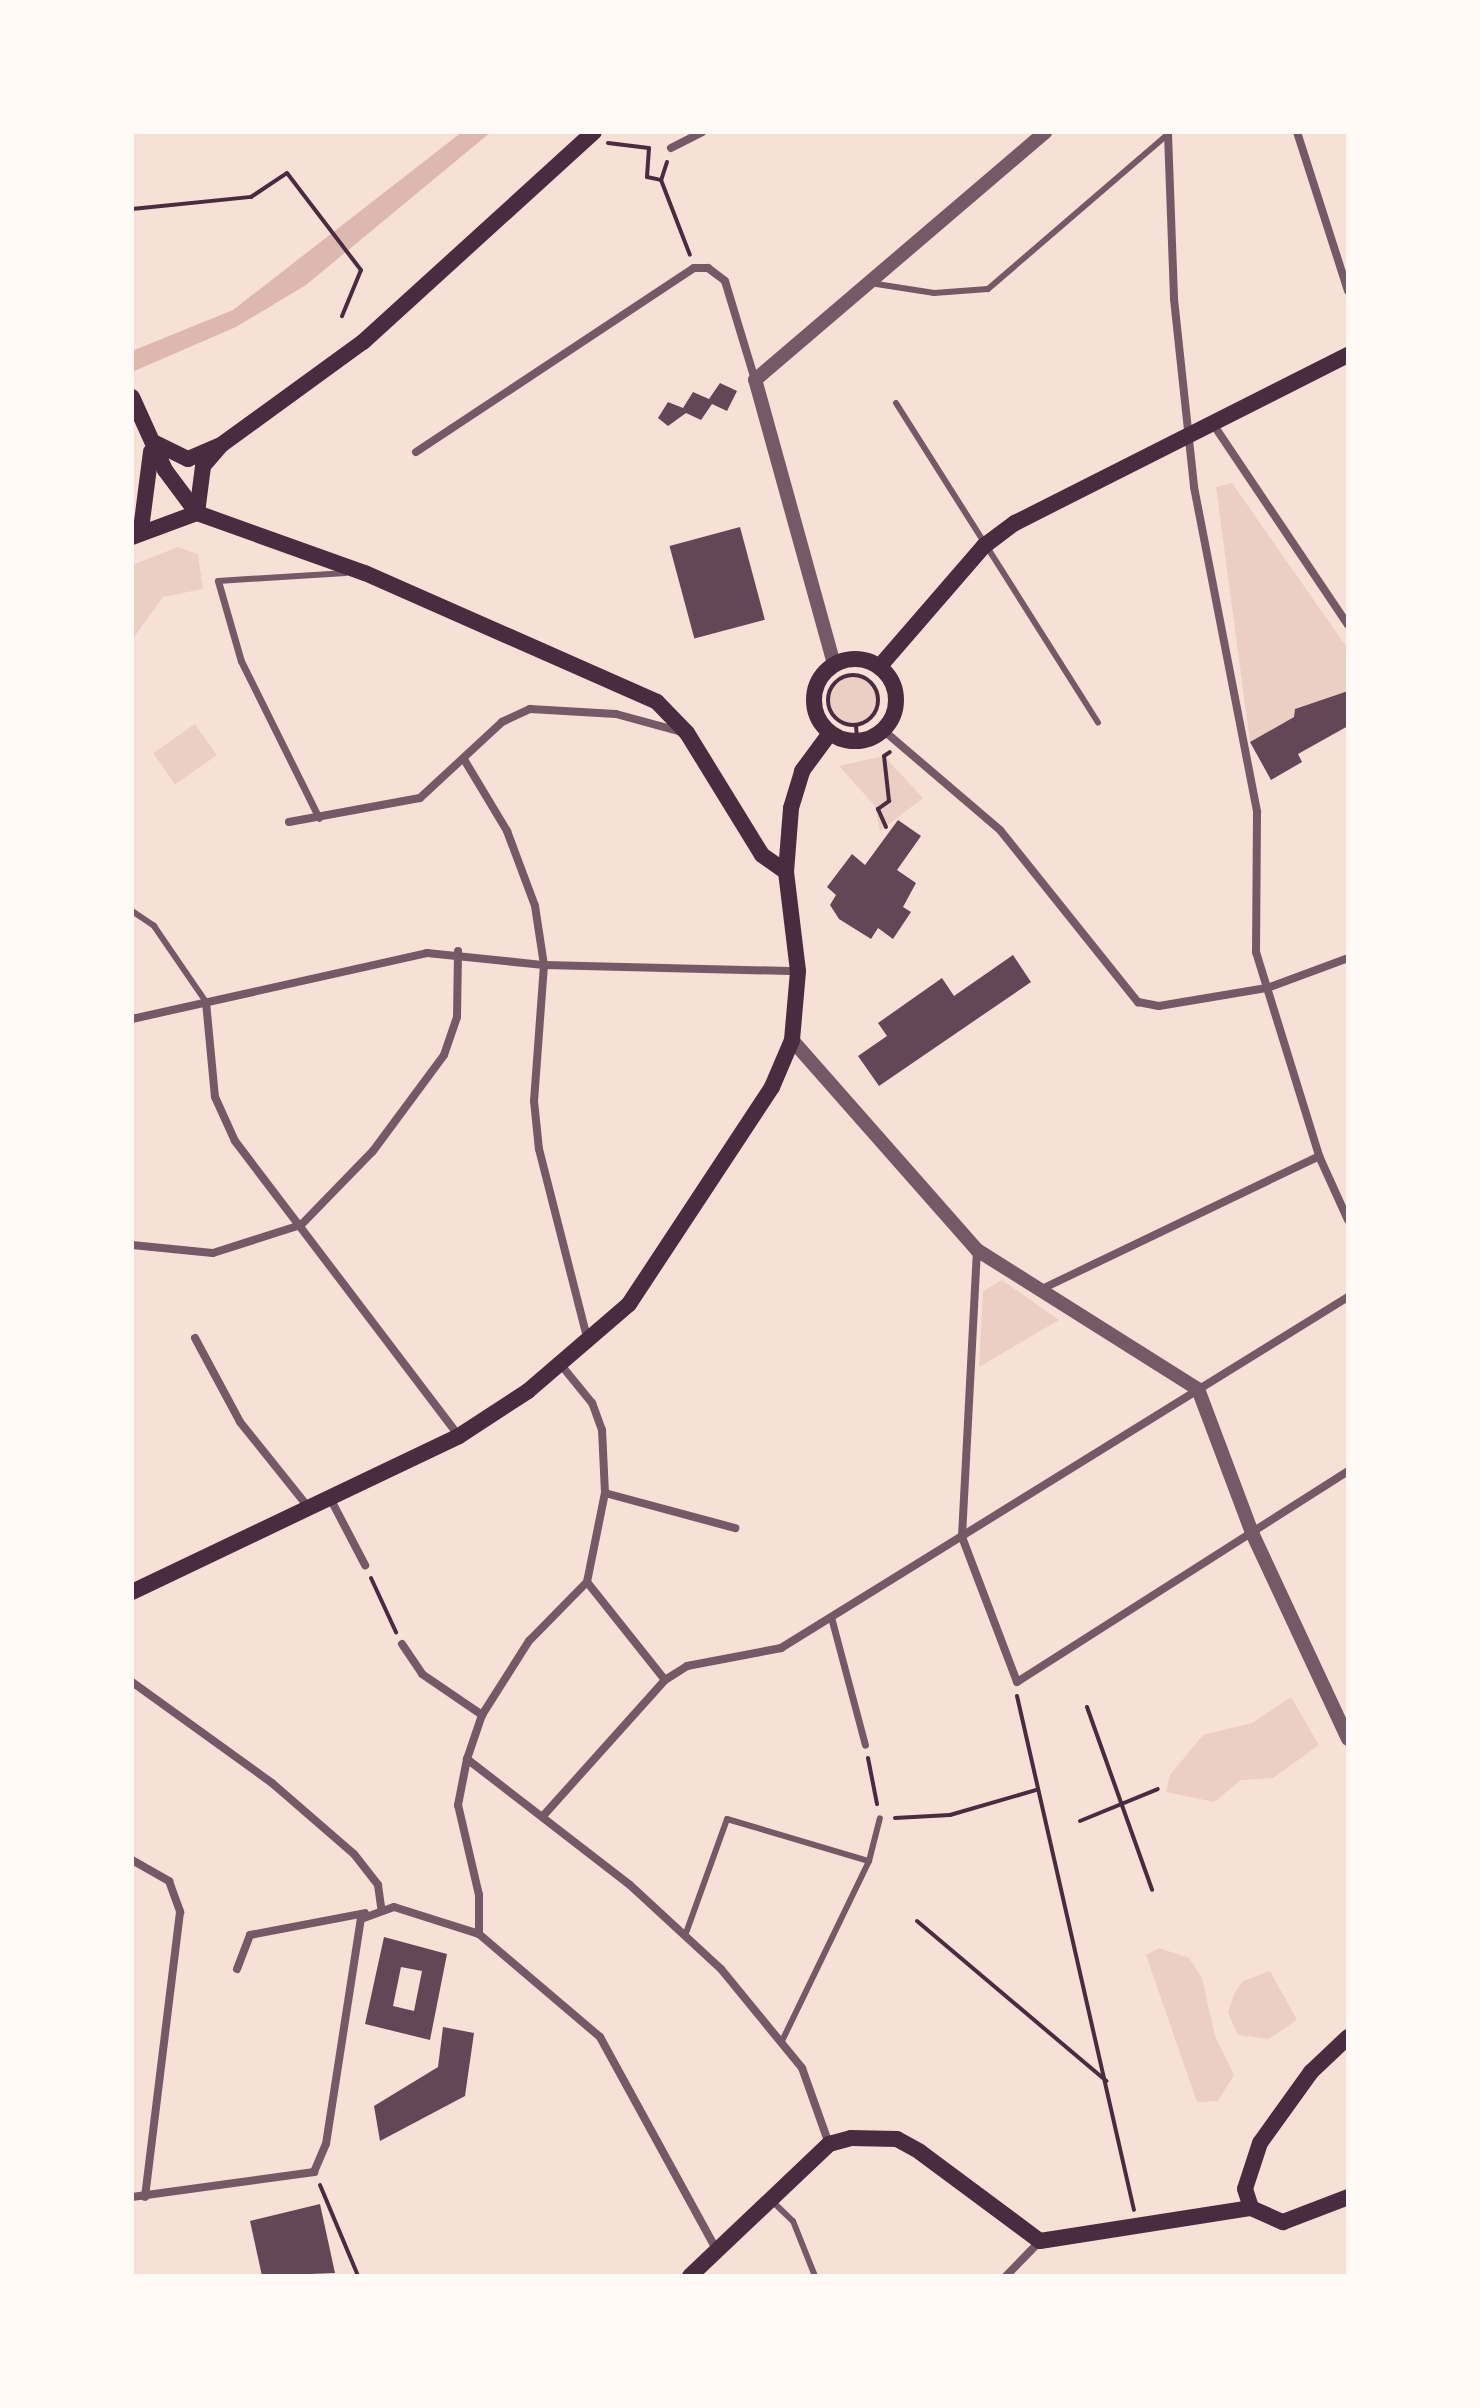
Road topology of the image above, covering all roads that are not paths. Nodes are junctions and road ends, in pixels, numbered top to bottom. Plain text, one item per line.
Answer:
1 (702, 132) edge
2 (1045, 132) edge
3 (1297, 132) edge
4 (1169, 133) edge
5 (590, 136) edge
6 (671, 148) road end
7 (870, 283) junction
8 (1348, 291) edge
9 (1348, 355) edge
10 (755, 380) junction
11 (132, 397) edge
12 (896, 403) dead end
13 (1213, 424) junction
14 (148, 435) junction
15 (1189, 436) junction
16 (221, 445) junction
17 (416, 452) dead end
18 (197, 513) junction
19 (137, 533) edge
20 (984, 546) junction
21 (365, 573) junction
22 (218, 581) joint
23 (1348, 625) edge
24 (834, 664) junction
25 (880, 666) junction
26 (1098, 723) dead end
27 (883, 730) junction
28 (687, 733) junction
29 (830, 733) junction
30 (465, 761) junction
31 (319, 818) junction
32 (289, 822) dead end
33 (786, 872) junction
34 (132, 911) edge
35 (458, 951) junction
36 (1348, 958) edge
37 (544, 965) junction
38 (798, 971) junction
39 (1267, 988) junction
40 (206, 1002) junction
41 (132, 1019) edge
42 (792, 1040) junction
43 (1319, 1156) junction
44 (1348, 1220) edge
45 (301, 1225) junction
46 (132, 1245) edge
47 (977, 1250) junction
48 (1046, 1287) junction
49 (1348, 1297) edge
50 (195, 1338) dead end
51 (589, 1342) junction
52 (561, 1365) junction
53 (1198, 1389) junction
54 (459, 1436) junction
55 (1348, 1471) edge
56 (605, 1493) junction
57 (330, 1498) junction
58 (309, 1508) junction
59 (735, 1528) dead end
60 (1253, 1535) junction
61 (962, 1537) junction
62 (365, 1565) road end
63 (587, 1582) junction
64 (132, 1592) edge
65 (831, 1617) junction
66 (402, 1644) road end
67 (665, 1680) junction
68 (132, 1682) edge
69 (482, 1715) junction
70 (1348, 1739) edge
71 (865, 1745) road end
72 (467, 1759) junction
73 (543, 1816) junction
74 (880, 1818) road end
75 (132, 1860) edge
76 (869, 1861) junction
77 (381, 1907) junction
78 (365, 1913) junction
79 (686, 1933) junction
80 (479, 1934) junction
81 (237, 1969) dead end
82 (1348, 2037) edge
83 (782, 2041) junction
84 (829, 2144) junction
85 (132, 2197) edge
86 (145, 2197) junction
87 (1348, 2197) edge
88 (772, 2201) junction
89 (1251, 2208) junction
90 (1040, 2241) junction
91 (719, 2254) junction
92 (697, 2274) edge
93 (815, 2276) edge
94 (1006, 2276) edge

1 - 6 street
2 - 7 street
3 - 8 street
4 - 7 lane
4 - 15 street
5 - 16 main road
7 - 10 street
9 - 13 main road
10 - 17 street
10 - 24 street
11 - 14 main road
12 - 20 lane
13 - 15 main road
13 - 23 street
14 - 16 main road
14 - 18 main road
14 - 19 main road
15 - 20 main road
15 - 39 street
16 - 18 main road
18 - 19 main road
18 - 21 main road
20 - 25 main road
20 - 26 lane
21 - 22 lane
21 - 28 main road
22 - 31 street
24 - 25 main road
24 - 29 main road
25 - 27 main road
27 - 29 main road
27 - 39 street
28 - 30 street
28 - 33 main road
29 - 33 main road
30 - 31 street
30 - 37 street
31 - 32 street
33 - 38 main road
34 - 40 lane
35 - 37 street
35 - 40 street
35 - 45 street
36 - 39 street
37 - 38 street
37 - 51 street
38 - 42 main road
39 - 43 street
40 - 41 street
40 - 45 street
42 - 47 street
42 - 51 main road
43 - 44 street
43 - 48 street
45 - 46 street
45 - 54 street
47 - 48 street
47 - 61 street
48 - 53 street
49 - 53 street
50 - 58 street
51 - 52 main road
52 - 54 main road
52 - 56 street
53 - 60 street
53 - 61 street
54 - 57 main road
55 - 60 street
56 - 59 street
56 - 63 street
57 - 58 main road
57 - 62 street
58 - 64 main road
60 - 61 street
60 - 70 street
61 - 65 street
63 - 67 street
63 - 69 street
65 - 67 street
65 - 71 street
66 - 69 street
67 - 73 street
68 - 77 street
69 - 72 street
72 - 73 street
72 - 80 street
73 - 79 street
74 - 76 lane
75 - 86 street
76 - 79 lane
76 - 83 lane
77 - 78 street
77 - 80 street
78 - 81 street
78 - 86 street
79 - 83 street
80 - 91 street
82 - 89 main road
83 - 84 street
84 - 88 main road
84 - 90 main road
85 - 86 street
87 - 89 main road
88 - 91 main road
88 - 93 lane
89 - 90 main road
90 - 94 street
91 - 92 main road

